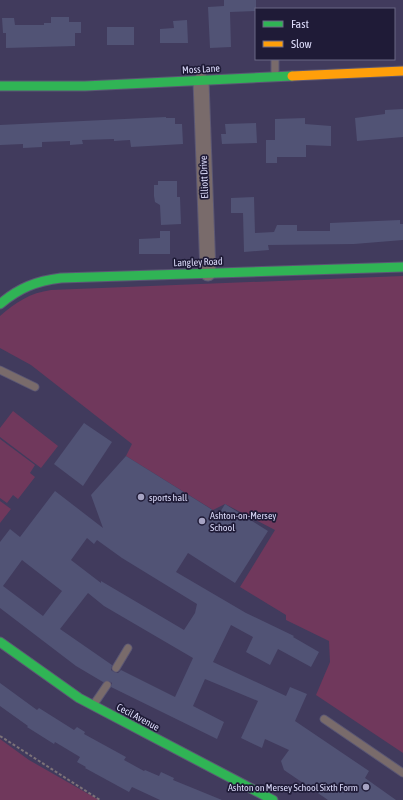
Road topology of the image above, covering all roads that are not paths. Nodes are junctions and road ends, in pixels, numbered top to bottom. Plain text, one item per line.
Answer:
1 (275, 60) edge
2 (403, 71) edge
3 (275, 77) junction
4 (201, 80) junction
5 (0, 86) edge
6 (403, 266) edge
7 (208, 273) junction
8 (0, 304) edge
9 (0, 370) edge
10 (35, 387) dead end
11 (0, 642) edge
12 (128, 648) dead end
13 (116, 668) dead end
14 (107, 685) dead end
15 (93, 706) junction
16 (324, 720) dead end
17 (403, 773) edge
18 (273, 800) edge

1 - 3 lane
2 - 3 street, Moss Lane
3 - 4 street, Moss Lane
4 - 5 street, Moss Lane
4 - 7 street, Elliott Drive
6 - 7 street, Langley Road
7 - 8 street, Langley Road
9 - 10 lane
11 - 15 street, Cecil Avenue
12 - 13 lane
14 - 15 lane
15 - 18 street, Cecil Avenue
16 - 17 lane

